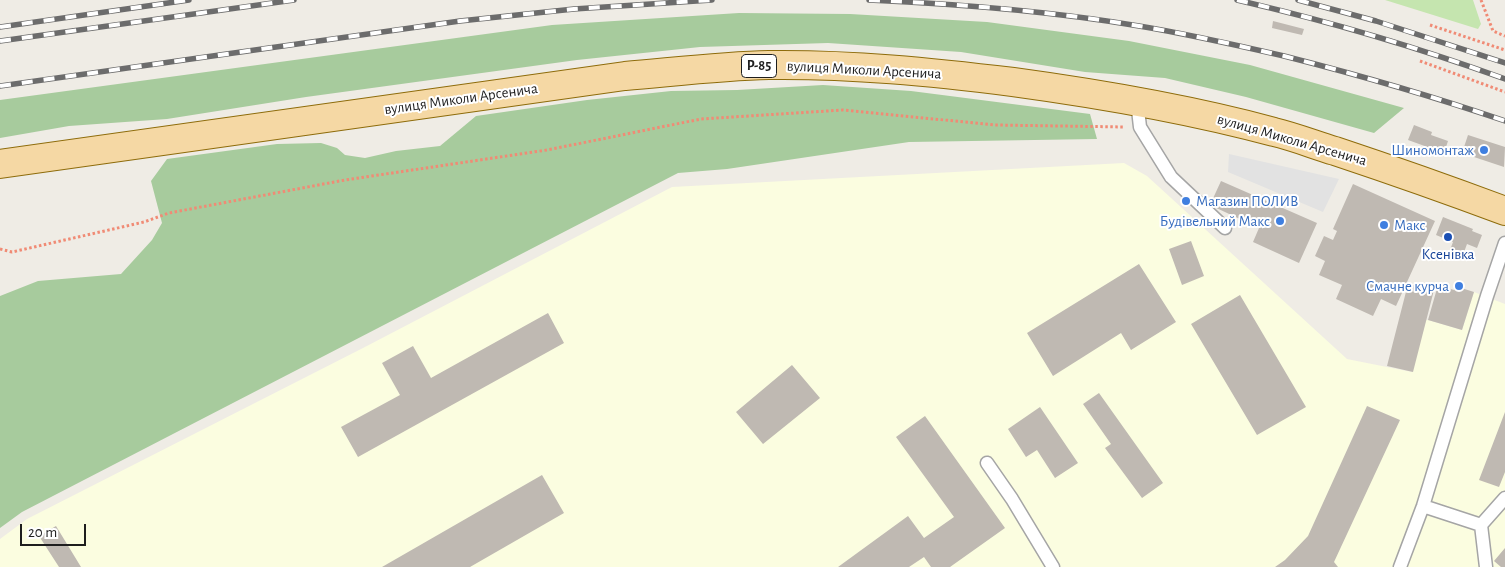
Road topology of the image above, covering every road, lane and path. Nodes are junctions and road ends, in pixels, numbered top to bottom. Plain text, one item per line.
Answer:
1 (1481, 0) edge
2 (1430, 25) dead end
3 (1505, 36) edge
4 (1505, 50) edge
5 (1420, 61) dead end
6 (1505, 92) edge
7 (1138, 114) junction
8 (0, 164) edge
9 (1505, 211) edge
10 (1225, 228) dead end
11 (1505, 243) edge
12 (0, 249) edge
13 (987, 463) dead end
14 (1505, 498) edge
15 (1423, 506) junction
16 (1481, 525) junction
17 (1053, 567) edge
18 (1400, 567) edge
19 (1486, 567) edge

1 - 3 path
2 - 4 path
5 - 6 path
7 - 8 main road, вулиця Миколи Арсенича / Р-85
7 - 9 main road, вулиця Миколи Арсенича / Р-85
7 - 10 lane
7 - 12 path
11 - 15 lane
13 - 17 lane
14 - 16 lane
15 - 16 lane
15 - 18 lane
16 - 19 lane

